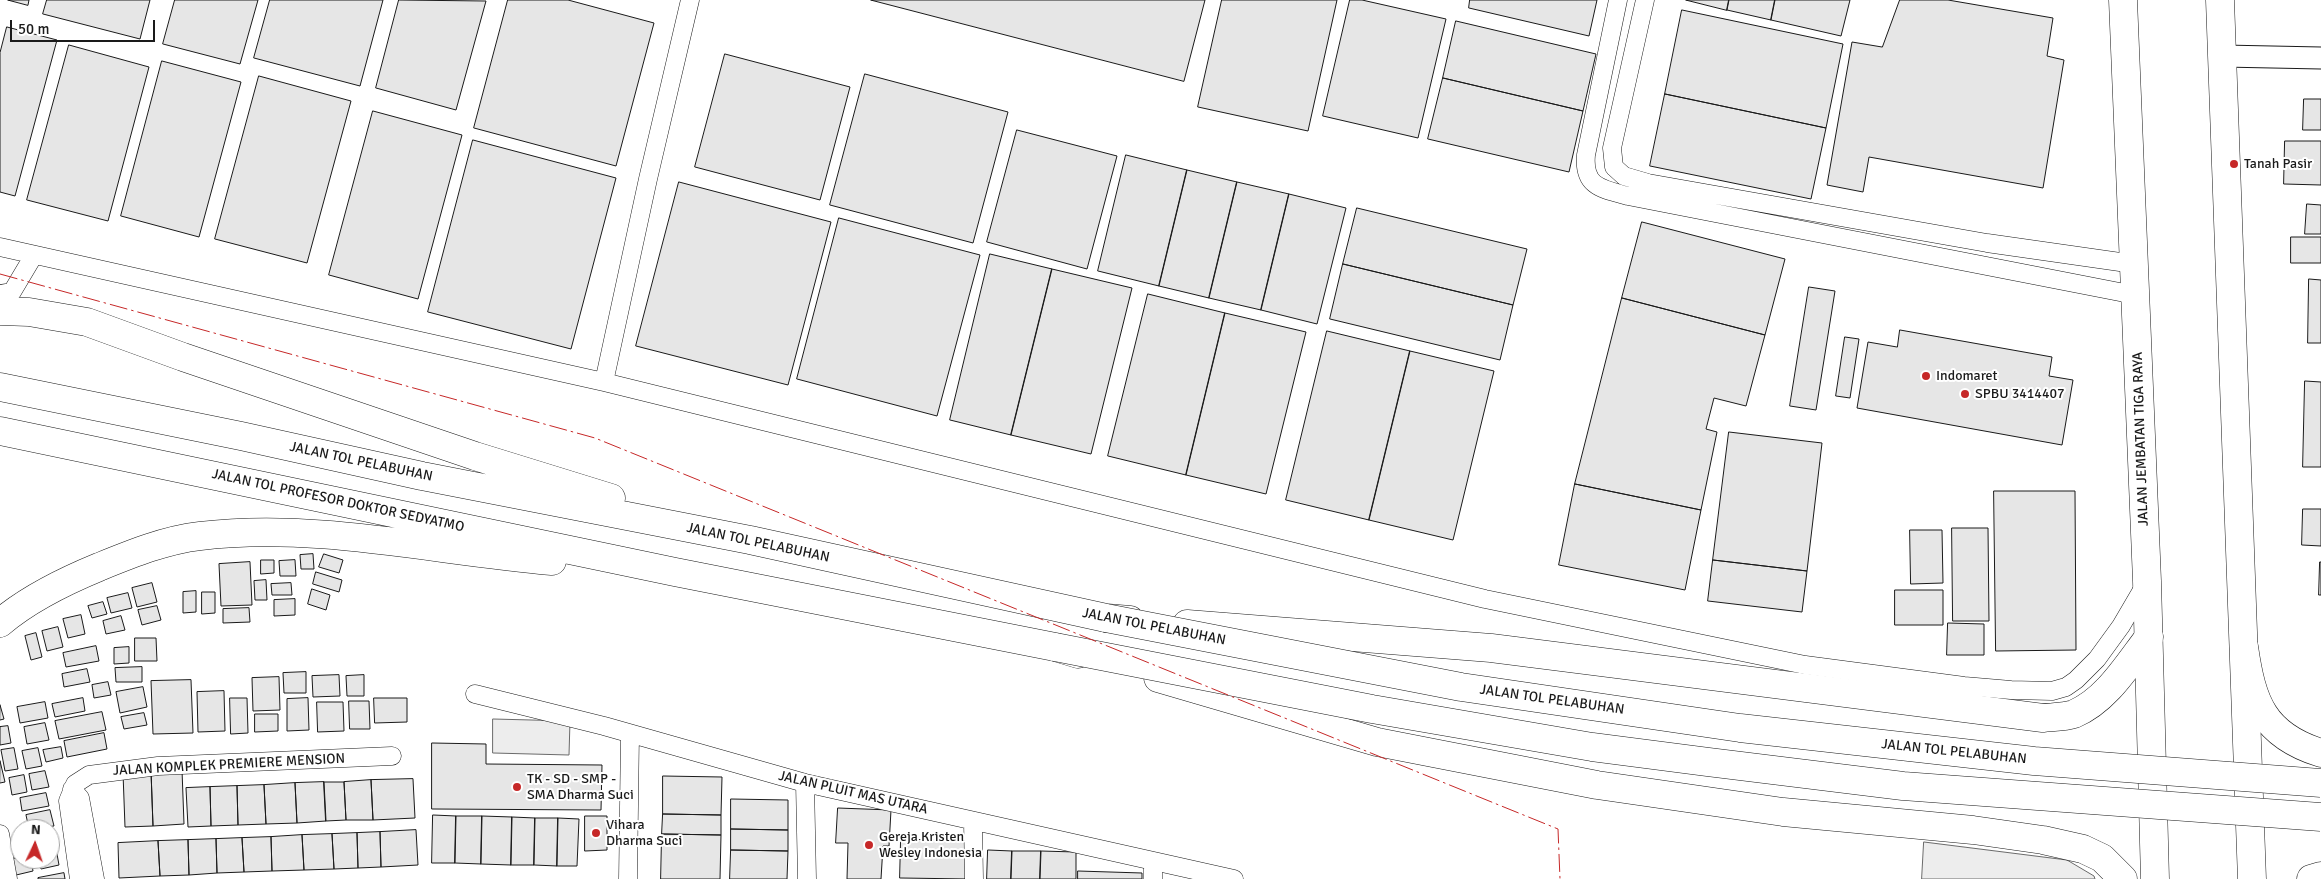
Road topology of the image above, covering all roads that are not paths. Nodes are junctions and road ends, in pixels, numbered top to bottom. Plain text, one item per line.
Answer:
1 (690, 0) edge
2 (1618, 0) edge
3 (1645, 0) edge
4 (2123, 0) edge
5 (2220, 0) edge
6 (2223, 56) junction
7 (2321, 58) edge
8 (0, 247) edge
9 (34, 255) junction
10 (2134, 264) junction
11 (2136, 295) junction
12 (4, 299) edge
13 (604, 382) junction
14 (0, 387) edge
15 (0, 431) edge
16 (750, 540) junction
17 (675, 572) junction
18 (2147, 581) junction
19 (1106, 618) junction
20 (0, 623) edge
21 (2149, 637) junction
22 (1055, 647) junction
23 (2244, 647) junction
24 (475, 694) dead end
25 (630, 734) junction
26 (2321, 753) edge
27 (392, 756) dead end
28 (805, 783) junction
29 (2321, 783) edge
30 (73, 796) junction
31 (2321, 817) edge
32 (973, 821) junction
33 (0, 834) edge
34 (1153, 871) edge
35 (2321, 876) edge
36 (8, 879) edge
37 (79, 879) edge
38 (95, 879) edge
39 (628, 879) edge
40 (806, 879) edge
41 (974, 879) edge
42 (1234, 879) edge
43 (2123, 879) edge
44 (2155, 879) edge
45 (2252, 879) edge
46 (2310, 879) edge

1 - 13 street
2 - 11 street
3 - 10 street
4 - 10 highway, JALAN JEMBATAN TIGA RAYA
5 - 6 highway
6 - 7 street
6 - 23 highway
8 - 9 street
9 - 12 street
9 - 13 street
10 - 11 highway, JALAN JEMBATAN TIGA RAYA
11 - 18 highway, JALAN JEMBATAN TIGA RAYA
12 - 16 highway
13 - 18 street
14 - 16 highway, JALAN TOL PELABUHAN
15 - 17 highway, JALAN TOL PROFESOR DOKTOR SEDYATMO
16 - 19 highway, JALAN TOL PELABUHAN
17 - 20 highway
17 - 22 highway
18 - 21 highway, JALAN JEMBATAN TIGA RAYA
19 - 21 highway, bridge
19 - 29 highway, JALAN TOL PELABUHAN, bridge
21 - 44 highway, JALAN JEMBATAN TIGA RAYA
22 - 31 highway, bridge
22 - 43 highway, bridge
23 - 26 highway
23 - 45 highway
24 - 25 street, JALAN PLUIT MAS UTARA
25 - 28 street, JALAN PLUIT MAS UTARA
25 - 39 street
27 - 30 street, JALAN KOMPLEK PREMIERE MENSION
28 - 32 street, JALAN PLUIT MAS UTARA
28 - 40 street
30 - 37 street
30 - 38 street
32 - 34 street, JALAN PLUIT MAS UTARA
32 - 41 street
33 - 36 street
34 - 42 street, JALAN PLUIT MAS UTARA
35 - 46 highway

